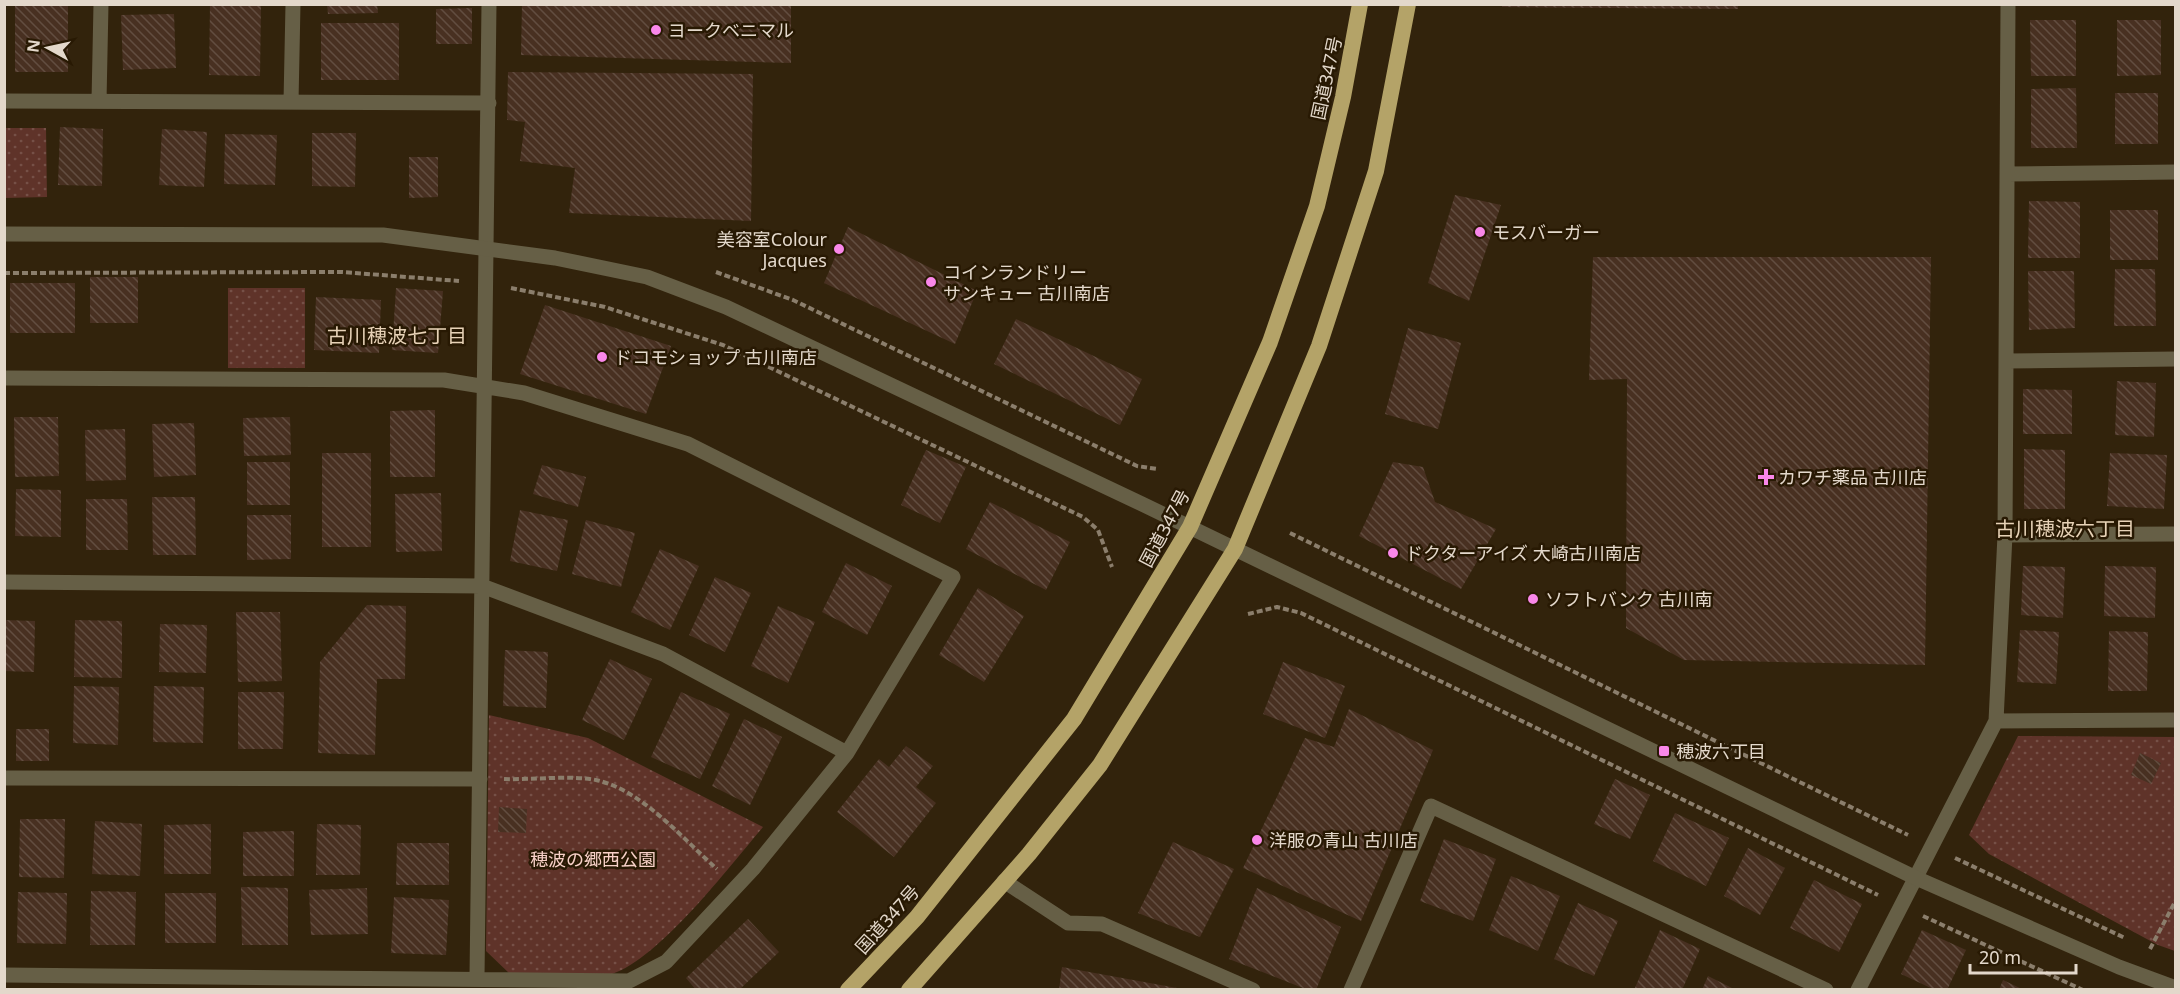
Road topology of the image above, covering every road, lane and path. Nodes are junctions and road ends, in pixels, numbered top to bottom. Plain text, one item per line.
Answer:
1 (101, 4) edge
2 (293, 4) edge
3 (489, 4) edge
4 (1360, 4) edge
5 (1408, 4) edge
6 (2008, 4) edge
7 (4, 101) edge
8 (99, 101) junction
9 (291, 102) junction
10 (489, 103) junction
11 (2175, 172) edge
12 (2007, 174) junction
13 (4, 234) edge
14 (485, 249) junction
15 (4, 273) edge
16 (485, 285) junction
17 (2175, 359) edge
18 (2007, 361) junction
19 (4, 378) edge
20 (484, 386) junction
21 (1190, 527) junction
22 (1290, 532) dead end
23 (2175, 534) edge
24 (2005, 535) junction
25 (1235, 549) junction
26 (1112, 567) dead end
27 (4, 582) edge
28 (482, 586) junction
29 (1248, 614) dead end
30 (2175, 720) edge
31 (1996, 721) junction
32 (847, 753) junction
33 (4, 778) edge
34 (480, 779) junction
35 (1931, 847) junction
36 (1916, 878) junction
37 (1004, 881) junction
38 (737, 887) junction
39 (2175, 900) edge
40 (1901, 906) junction
41 (2131, 941) dead end
42 (2140, 945) dead end
43 (2150, 950) junction
44 (2158, 952) dead end
45 (4, 975) edge
46 (477, 978) junction
47 (176, 983) edge
48 (2175, 988) edge
49 (848, 990) edge
50 (909, 990) edge
51 (1253, 990) edge
52 (1351, 990) edge
53 (1826, 990) edge
54 (1858, 990) edge
55 (2083, 990) edge

1 - 8 street
2 - 9 street
3 - 10 street
4 - 21 highway, 国道347号
5 - 25 highway
6 - 12 street
7 - 8 street
8 - 9 street
9 - 10 street
10 - 14 street
11 - 12 street
12 - 18 street
13 - 14 street
14 - 16 street
14 - 21 street
15 - 16 path
16 - 20 street
16 - 26 path
17 - 18 street
18 - 24 street
19 - 20 street
20 - 28 street
20 - 32 street
21 - 25 street
21 - 49 highway, 国道347号
22 - 35 path
23 - 24 street
24 - 31 street
25 - 36 street
25 - 37 highway
27 - 28 street
28 - 32 street
28 - 34 street
29 - 40 path
30 - 31 street
31 - 35 street
32 - 38 street
33 - 34 street
34 - 38 path
34 - 46 street
35 - 36 street
35 - 41 path
36 - 40 street
36 - 48 street
37 - 50 highway
37 - 51 street
38 - 46 street
39 - 43 path
40 - 54 street
40 - 55 path
42 - 43 path
43 - 44 path
45 - 47 street
46 - 47 street
52 - 53 street

